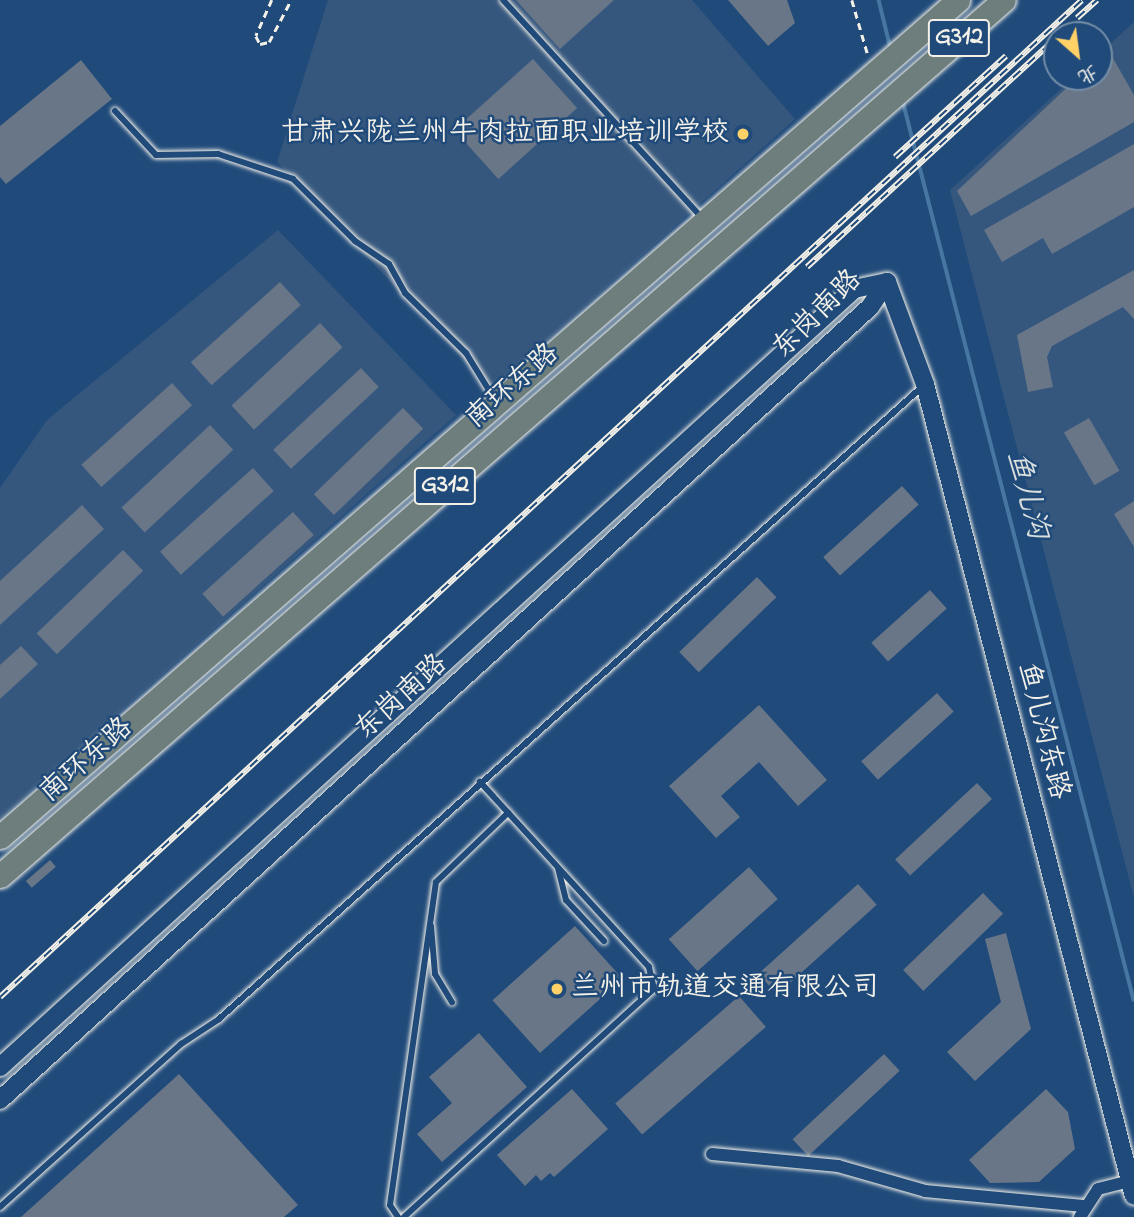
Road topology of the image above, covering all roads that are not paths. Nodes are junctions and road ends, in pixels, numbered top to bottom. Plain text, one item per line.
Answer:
1 (503, 0) edge
2 (958, 0) edge
3 (1003, 0) edge
4 (116, 111) dead end
5 (705, 220) junction
6 (887, 282) junction
7 (925, 384) junction
8 (496, 402) junction
9 (226, 639) junction
10 (246, 661) junction
11 (480, 782) junction
12 (508, 813) junction
13 (0, 837) edge
14 (558, 867) junction
15 (0, 876) edge
16 (430, 921) junction
17 (604, 941) dead end
18 (452, 1002) dead end
19 (0, 1067) edge
20 (0, 1100) edge
21 (712, 1154) dead end
22 (1132, 1188) edge
23 (0, 1207) edge
24 (1082, 1212) edge
25 (398, 1217) edge
26 (404, 1217) edge

1 - 5 lane
2 - 5 highway, 南环东路 / G312
3 - 10 highway, 南环东路 / G312
4 - 8 lane
5 - 8 highway, 南环东路 / G312
6 - 7 street, 鱼儿沟东路
6 - 19 street, 东岗南路
6 - 20 street, 东岗南路
7 - 11 lane
7 - 22 street, 鱼儿沟东路
8 - 9 highway, 南环东路 / G312
9 - 10 highway
9 - 13 highway, 南环东路 / G312
10 - 15 highway, 南环东路 / G312
11 - 12 lane
11 - 23 lane
12 - 14 lane
12 - 16 lane
14 - 17 lane
14 - 26 lane
16 - 18 lane
16 - 25 lane
21 - 24 street
22 - 24 street

